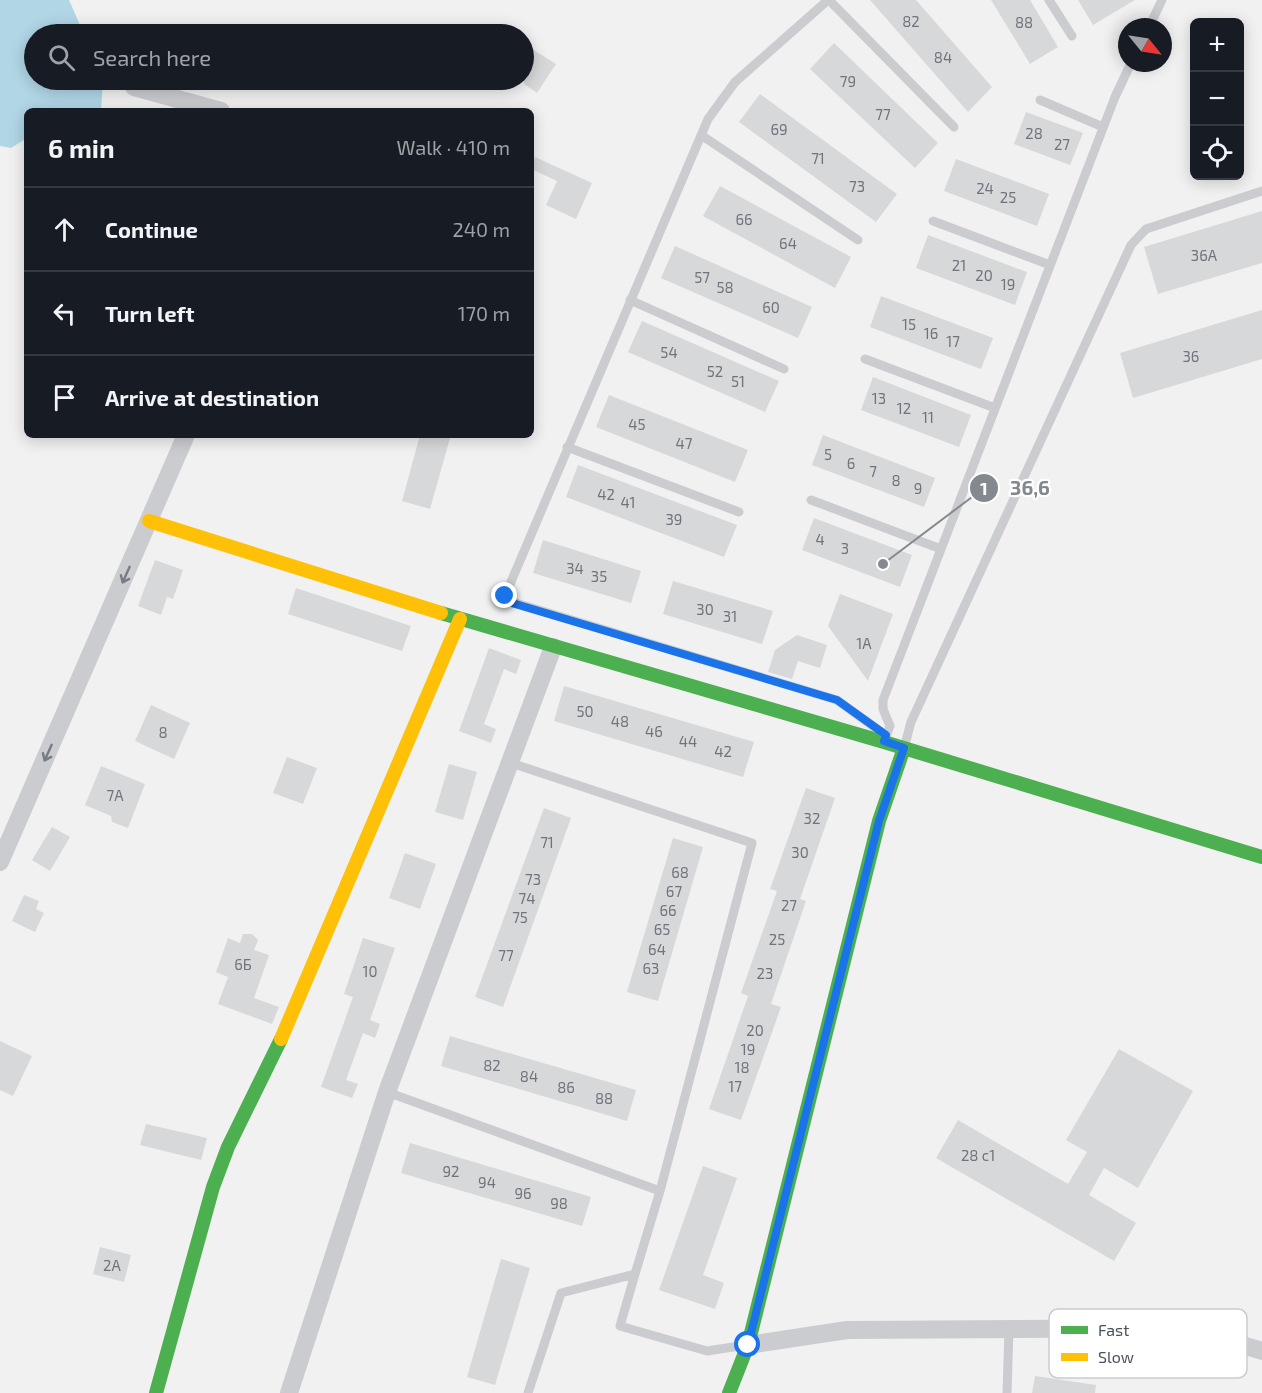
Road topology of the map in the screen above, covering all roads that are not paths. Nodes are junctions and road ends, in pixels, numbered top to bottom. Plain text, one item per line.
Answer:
1 (829, 0) edge
2 (1049, 0) edge
3 (1162, 0) edge
4 (1153, 18) edge
5 (1072, 36) dead end
6 (1127, 72) edge
7 (145, 90) edge
8 (1040, 100) dead end
9 (210, 108) edge
10 (1103, 127) junction
11 (954, 128) dead end
12 (701, 135) junction
13 (1262, 191) edge
14 (933, 221) dead end
15 (858, 240) dead end
16 (1050, 265) junction
17 (630, 300) junction
18 (865, 359) dead end
19 (784, 369) dead end
20 (995, 408) junction
21 (185, 438) edge
22 (567, 447) junction
23 (811, 500) dead end
24 (739, 512) dead end
25 (149, 521) junction
26 (941, 549) junction
27 (460, 619) junction
28 (553, 647) junction
29 (883, 709) junction
30 (865, 719) junction
31 (885, 738) junction
32 (904, 748) junction
33 (511, 763) junction
34 (1262, 857) edge
35 (0, 862) edge
36 (387, 1092) junction
37 (660, 1191) junction
38 (635, 1274) junction
39 (1009, 1329) junction
40 (1049, 1329) edge
41 (748, 1345) junction
42 (1247, 1346) edge
43 (1262, 1351) edge
44 (156, 1393) edge
45 (289, 1393) edge
46 (528, 1393) edge
47 (729, 1393) edge
48 (1007, 1393) edge

1 - 11 lane
1 - 12 lane
2 - 5 lane
3 - 4 lane
6 - 10 lane
7 - 9 street
8 - 10 lane
10 - 16 lane
12 - 15 lane
12 - 17 lane
13 - 32 lane
14 - 16 lane
16 - 20 lane
17 - 19 lane
17 - 22 lane
18 - 20 lane
20 - 26 lane
21 - 25 street
22 - 24 lane
22 - 30 lane
23 - 26 lane
25 - 27 street
25 -> 35 street
26 - 29 lane
27 - 28 street
27 - 44 street
28 - 31 street
28 - 33 street
29 - 30 lane
29 - 31 lane
30 - 31 lane
31 - 32 street
32 - 34 street
32 - 41 street
33 - 36 street
33 - 37 lane
36 - 37 lane
36 - 45 street
37 - 38 lane
38 - 41 lane
38 - 46 lane
39 - 40 street
39 - 41 street
39 - 48 lane
41 - 47 street
42 - 43 street

